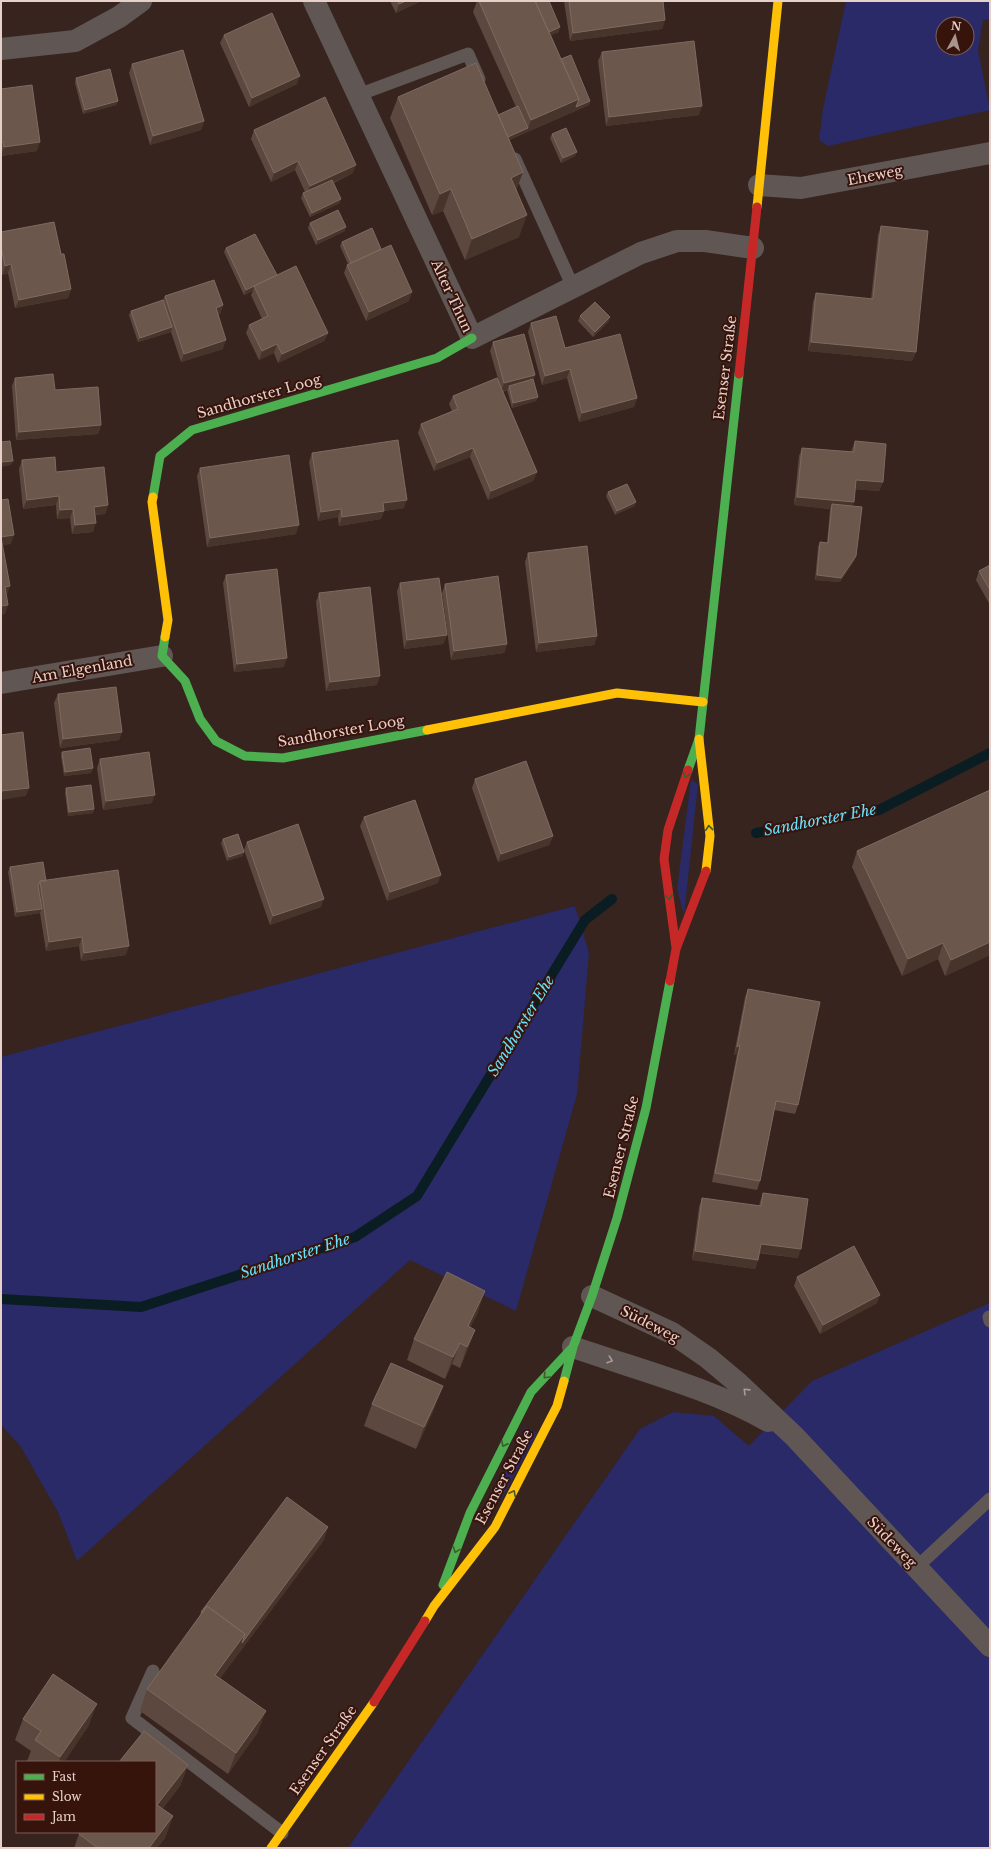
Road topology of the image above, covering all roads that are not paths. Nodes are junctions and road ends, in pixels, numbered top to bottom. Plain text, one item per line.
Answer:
1 (141, 1) edge
2 (314, 1) edge
3 (778, 1) edge
4 (1, 49) edge
5 (484, 90) edge
6 (358, 95) junction
7 (510, 149) edge
8 (990, 153) edge
9 (759, 185) junction
10 (753, 248) junction
11 (573, 287) junction
12 (472, 338) junction
13 (162, 656) junction
14 (1, 683) edge
15 (703, 702) junction
16 (699, 738) junction
17 (676, 949) junction
18 (592, 1296) junction
19 (573, 1347) junction
20 (795, 1437) junction
21 (990, 1499) edge
22 (917, 1567) junction
23 (434, 1606) junction
24 (990, 1646) edge
25 (153, 1671) dead end
26 (282, 1833) junction
27 (271, 1848) edge

1 - 4 street
2 - 6 street, Alter Thun
3 - 9 main road, Esenser Straße
5 - 6 lane
6 - 12 street, Alter Thun
7 - 11 lane
8 - 9 street, Eheweg
9 - 10 main road, Esenser Straße
10 - 11 street, Alter Thun
10 - 15 main road, Esenser Straße
11 - 12 street, Alter Thun
12 - 13 main road, Sandhorster Loog
13 - 14 street, Am Elgenland
13 - 15 main road, Sandhorster Loog
15 - 16 main road, Esenser Straße
16 -> 17 main road, Esenser Straße
17 -> 16 main road, Esenser Straße
17 - 18 main road, Esenser Straße
18 - 19 main road, Esenser Straße
20 -> 18 street, Südeweg
19 -> 20 street, Südeweg
19 -> 23 main road, Esenser Straße
23 -> 19 main road, Esenser Straße
20 - 22 street, Südeweg
21 - 22 lane
22 - 24 street, Südeweg
23 - 26 main road, Esenser Straße
25 - 26 lane
26 - 27 main road, Esenser Straße

